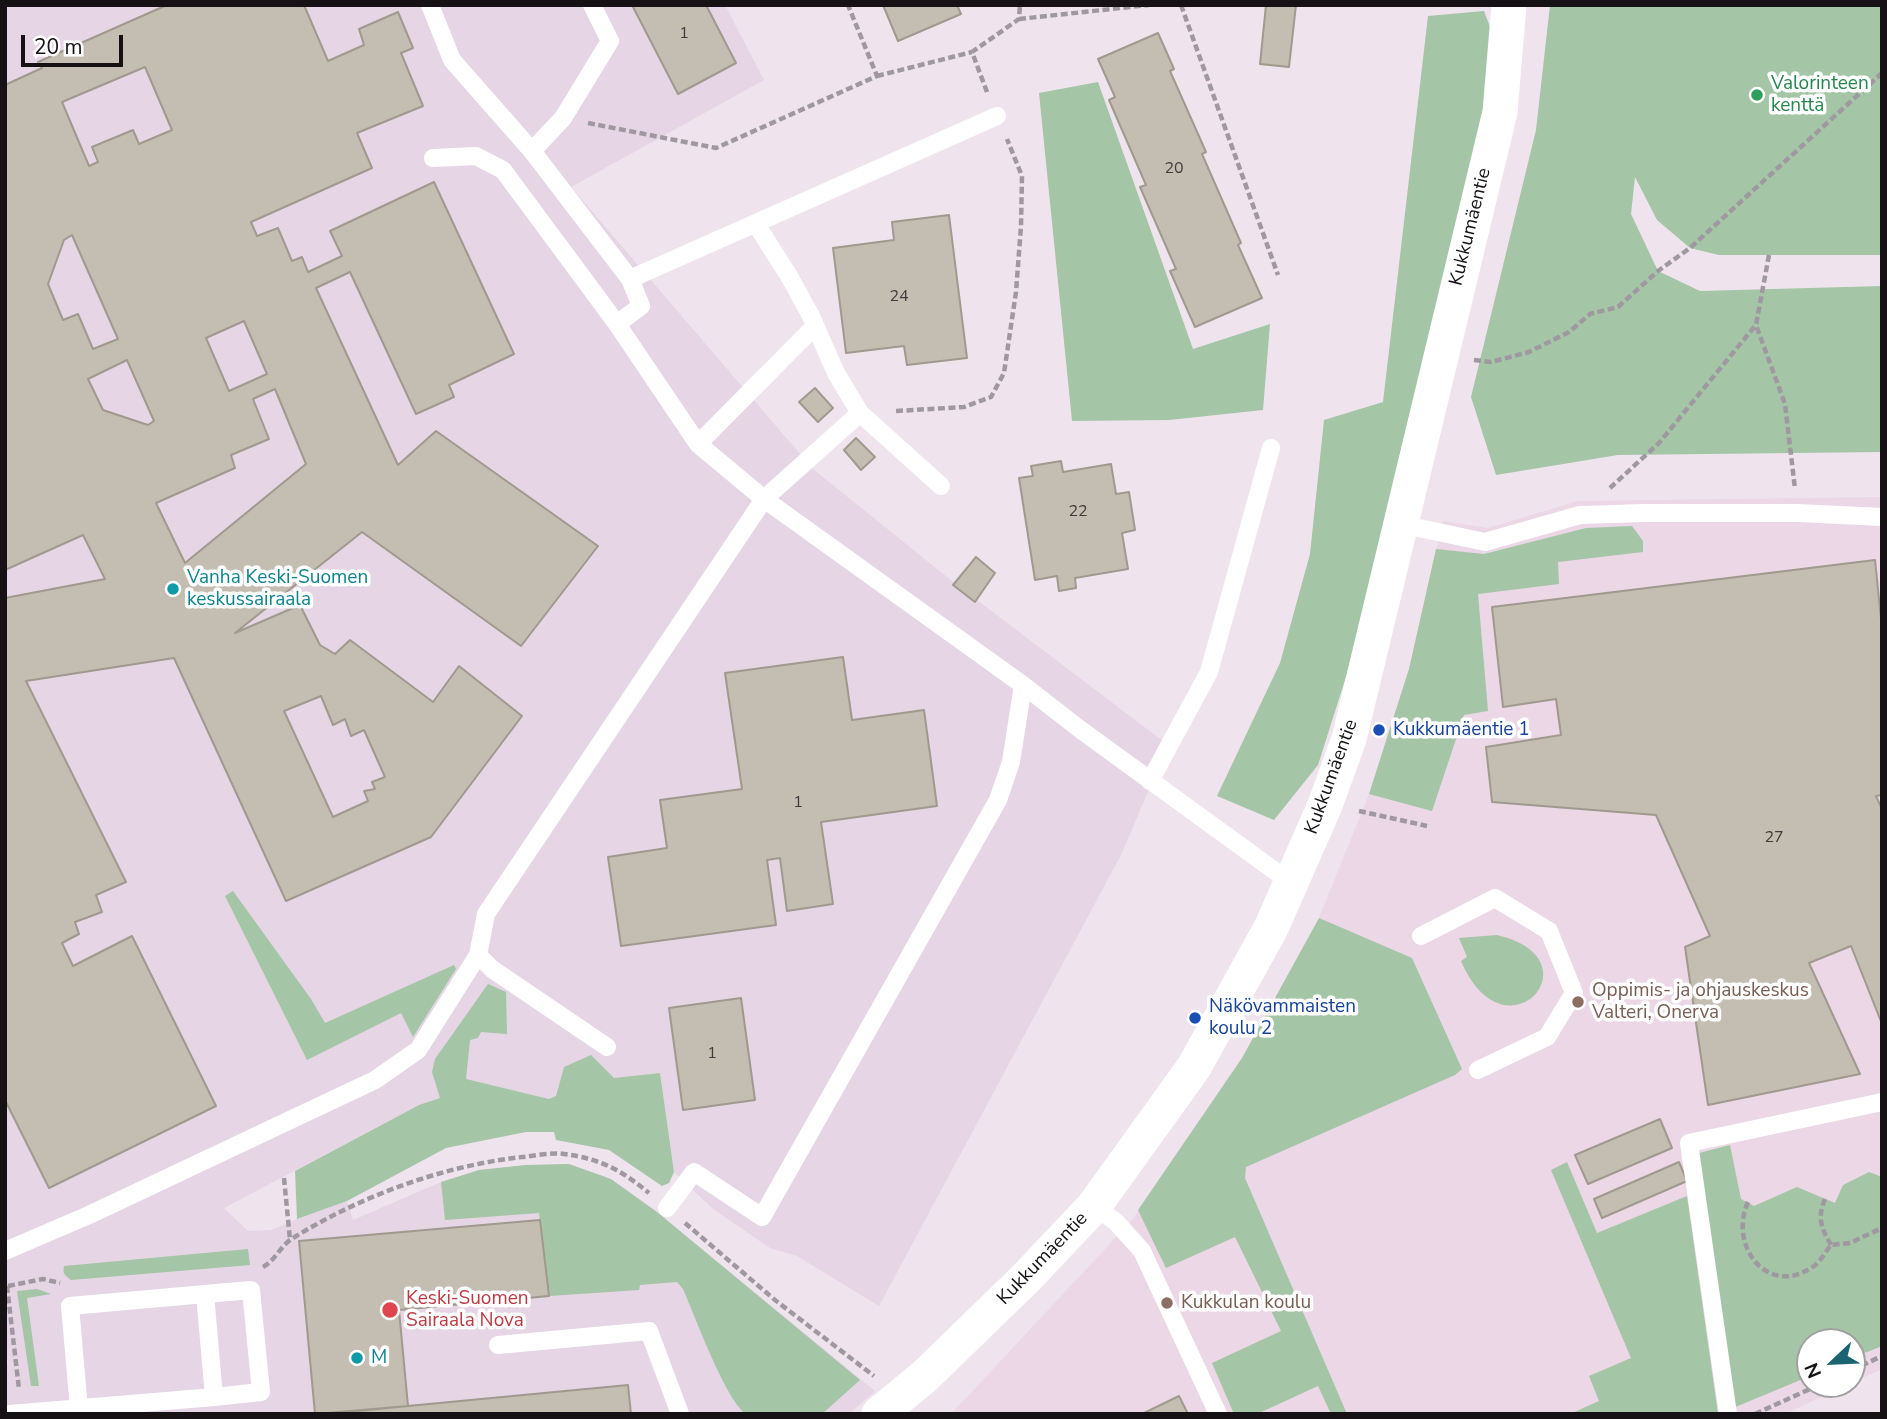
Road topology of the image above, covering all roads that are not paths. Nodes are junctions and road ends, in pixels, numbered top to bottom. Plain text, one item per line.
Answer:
1 (430, 5) edge
2 (592, 5) edge
3 (1508, 5) edge
4 (997, 116) road end
5 (532, 151) junction
6 (433, 158) dead end
7 (756, 224) junction
8 (630, 279) junction
9 (617, 324) junction
10 (815, 326) junction
11 (860, 413) junction
12 (698, 444) junction
13 (1271, 447) dead end
14 (941, 486) dead end
15 (764, 499) junction
16 (1882, 517) edge
17 (1400, 524) junction
18 (1023, 685) junction
19 (1150, 780) junction
20 (1290, 882) junction
21 (1421, 936) dead end
22 (478, 955) junction
23 (607, 1046) dead end
24 (1478, 1070) dead end
25 (1882, 1102) edge
26 (1094, 1206) junction
27 (667, 1208) road end
28 (5, 1251) edge
29 (205, 1294) junction
30 (498, 1346) dead end
31 (214, 1396) junction
32 (890, 1405) edge
33 (79, 1409) junction
34 (16, 1413) edge
35 (680, 1414) edge
36 (1218, 1414) edge
37 (1728, 1414) edge

1 - 5 lane
2 - 5 lane
3 - 17 street, Kukkumäentie
4 - 7 lane
5 - 8 lane
6 - 9 lane
7 - 8 lane
7 - 10 lane
8 - 9 lane
9 - 12 lane
10 - 11 lane
10 - 12 lane
11 - 14 lane
11 - 15 lane
12 - 15 lane
13 - 19 lane
15 - 18 lane
15 - 22 lane
16 - 17 lane
17 - 20 street, Kukkumäentie
18 - 19 lane
18 - 27 lane
19 - 20 lane
20 - 26 street, Kukkumäentie
21 - 24 lane
22 - 23 lane
22 - 28 lane
25 - 37 lane
26 - 32 street, Kukkumäentie
26 - 36 lane
29 - 31 lane
29 - 31 lane
29 - 33 lane
30 - 35 lane
31 - 33 lane
33 - 34 lane

